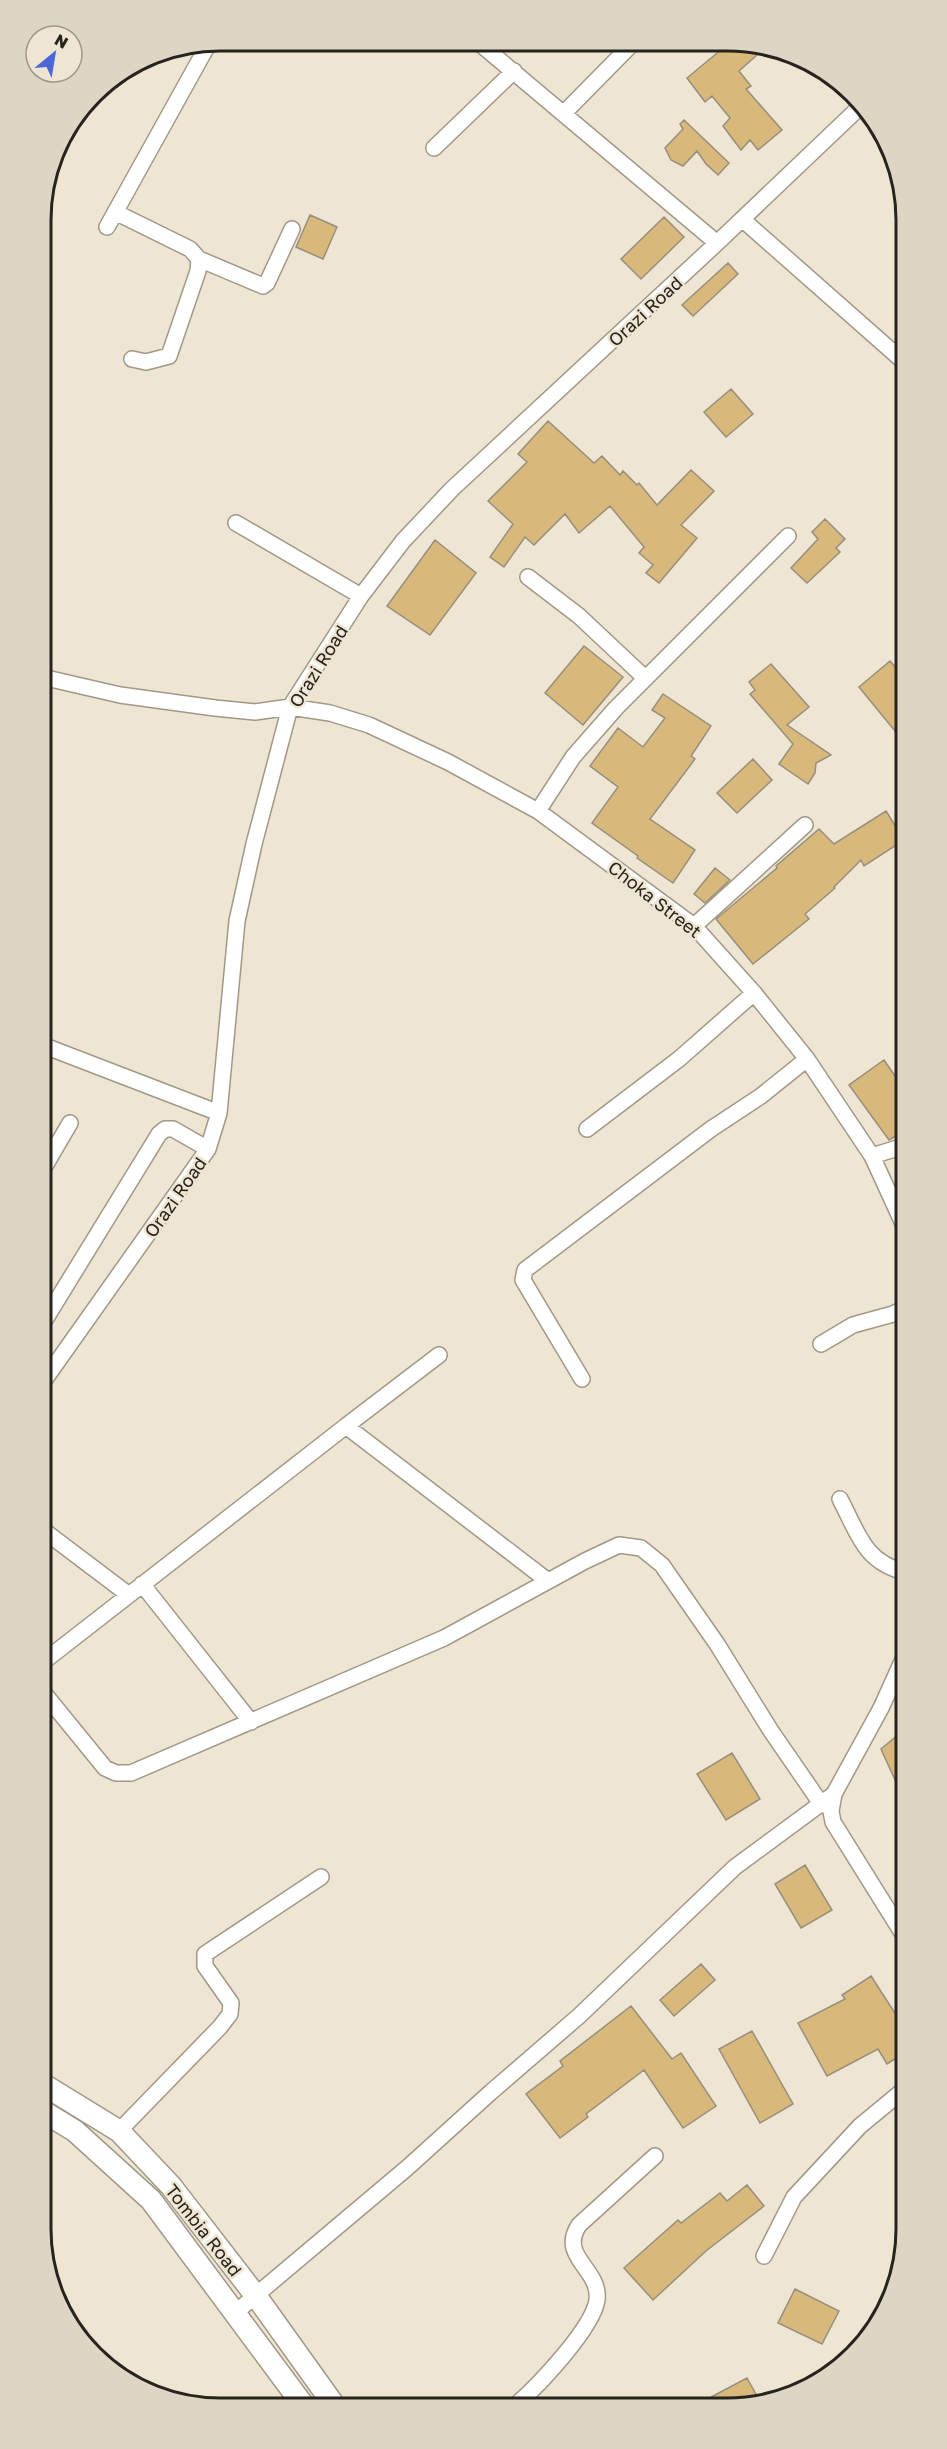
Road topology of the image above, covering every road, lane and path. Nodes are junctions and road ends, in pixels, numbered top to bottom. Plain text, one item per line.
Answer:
1 (489, 51) edge
2 (625, 51) edge
3 (204, 52) edge
4 (514, 71) junction
5 (856, 111) edge
6 (564, 113) junction
7 (434, 148) dead end
8 (115, 212) junction
9 (742, 219) junction
10 (107, 227) dead end
11 (292, 229) dead end
12 (717, 243) junction
13 (199, 259) junction
14 (896, 355) edge
15 (132, 359) dead end
16 (236, 523) dead end
17 (788, 536) dead end
18 (528, 577) dead end
19 (361, 596) junction
20 (645, 678) junction
21 (51, 679) edge
22 (290, 707) junction
23 (538, 812) junction
24 (805, 825) dead end
25 (694, 926) junction
26 (754, 993) junction
27 (51, 1048) edge
28 (807, 1059) junction
29 (219, 1113) junction
30 (70, 1123) dead end
31 (587, 1129) dead end
32 (896, 1148) edge
33 (208, 1149) junction
34 (51, 1155) edge
35 (872, 1156) junction
36 (896, 1208) edge
37 (51, 1310) edge
38 (896, 1312) edge
39 (822, 1344) dead end
40 (438, 1355) dead end
41 (51, 1371) edge
42 (582, 1379) dead end
43 (346, 1426) junction
44 (840, 1499) dead end
45 (51, 1536) edge
46 (896, 1569) edge
47 (548, 1581) junction
48 (142, 1584) junction
49 (129, 1595) junction
50 (51, 1656) edge
51 (896, 1675) edge
52 (51, 1702) edge
53 (251, 1722) junction
54 (834, 1794) junction
55 (822, 1805) junction
56 (321, 1877) dead end
57 (896, 1924) edge
58 (51, 2089) edge
59 (896, 2096) edge
60 (51, 2116) edge
61 (119, 2131) junction
62 (655, 2156) dead end
63 (764, 2256) dead end
64 (256, 2296) junction
65 (236, 2312) junction
66 (298, 2398) edge
67 (329, 2398) edge
68 (522, 2398) edge

1 - 4 street
2 - 6 street
3 - 8 street
4 - 6 street
4 - 7 street
5 - 9 street, Orazi Road
6 - 12 street
8 - 10 street
8 - 13 street
9 - 12 street, Orazi Road
9 - 14 street
11 - 13 street
12 - 19 street, Orazi Road
13 - 15 street
16 - 19 street
17 - 20 street
18 - 20 street
19 - 22 street, Orazi Road
20 - 23 street
21 - 22 street, Choka Street
22 - 23 street, Choka Street
22 - 29 street, Orazi Road
23 - 25 street, Choka Street
24 - 25 street
25 - 26 street, Choka Street
26 - 28 street, Choka Street
26 - 31 street
27 - 29 street
28 - 35 street, Choka Street
28 - 42 street
29 - 33 street, Orazi Road
30 - 34 street
32 - 35 street
33 - 37 street
33 - 41 street, Orazi Road
35 - 36 street, Choka Street
38 - 39 street
40 - 43 street
43 - 47 street
43 - 48 street
44 - 46 street
45 - 49 street
47 - 53 street
47 - 55 street
48 - 49 street
48 - 53 street
49 - 50 street
51 - 54 street
52 - 53 street
54 - 55 street
54 - 57 street
55 - 64 street
56 - 61 street
58 - 61 main road, Tombia Road
59 - 63 street
60 - 65 main road, Tombia Road
61 - 64 main road, Tombia Road
62 - 68 street
64 - 65 street
64 - 67 main road, Tombia Road
65 - 66 main road, Tombia Road

